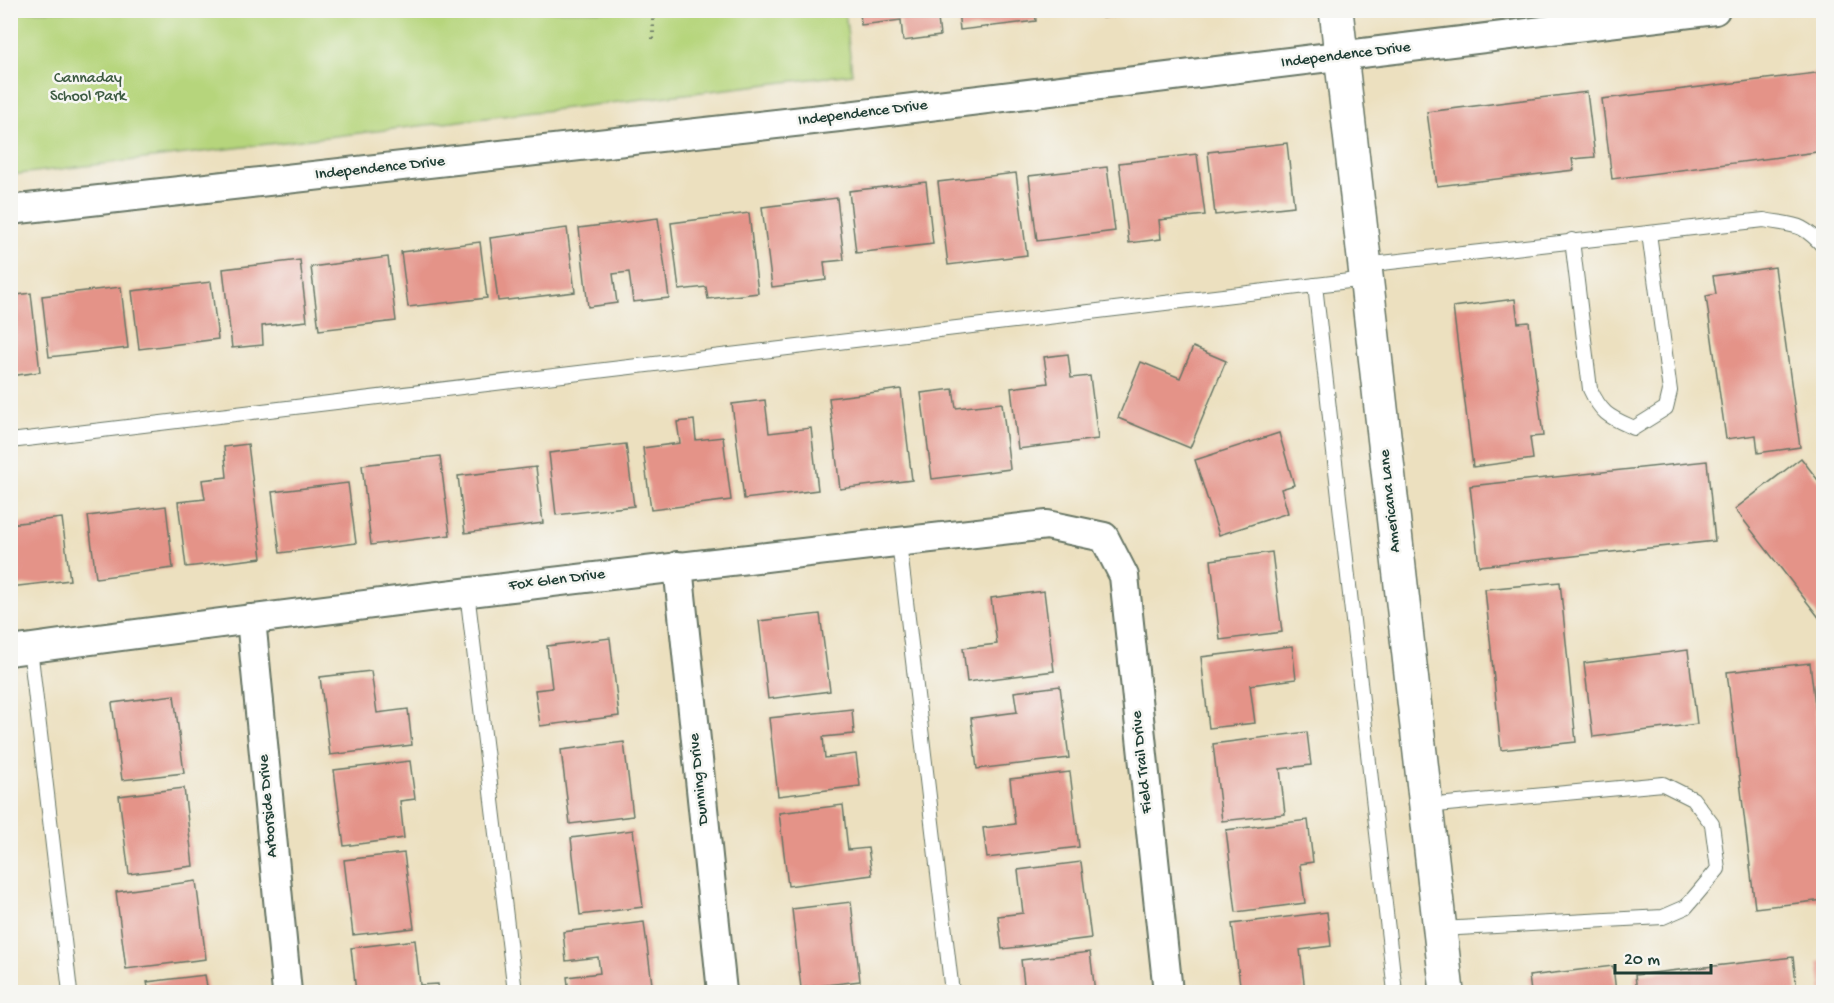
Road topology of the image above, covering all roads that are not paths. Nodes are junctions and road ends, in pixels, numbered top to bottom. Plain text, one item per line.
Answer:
1 (1336, 10) edge
2 (1715, 10) edge
3 (1341, 57) junction
4 (10, 210) edge
5 (1649, 233) junction
6 (1572, 240) junction
7 (1824, 247) edge
8 (1365, 272) junction
9 (1316, 285) junction
10 (10, 441) edge
11 (1104, 537) joint
12 (899, 542) junction
13 (678, 566) junction
14 (467, 592) junction
15 (251, 618) junction
16 (20, 650) edge
17 (1426, 806) junction
18 (1440, 929) junction
19 (70, 993) edge
20 (286, 993) edge
21 (515, 993) edge
22 (722, 993) edge
23 (952, 993) edge
24 (1168, 993) edge
25 (1395, 993) edge
26 (1447, 993) edge

1 - 3 street, Americana Lane
2 - 3 street, Independence Drive
3 - 4 street, Independence Drive
3 - 8 street, Americana Lane
5 - 6 lane
5 - 6 lane
5 - 7 lane
6 - 8 lane
8 - 9 lane
8 - 17 street, Americana Lane
9 - 10 lane
9 - 25 lane
11 - 12 street, Fox Glen Drive
11 - 24 street, Field Trail Drive
12 - 13 street, Fox Glen Drive
12 - 23 lane
13 - 14 street, Fox Glen Drive
13 - 22 street, Dunning Drive
14 - 15 street, Fox Glen Drive
14 - 21 lane
15 - 16 street, Fox Glen Drive
15 - 20 street, Arborside Drive
16 - 19 lane
17 - 18 street, Americana Lane
17 - 18 lane
18 - 26 street, Americana Lane

